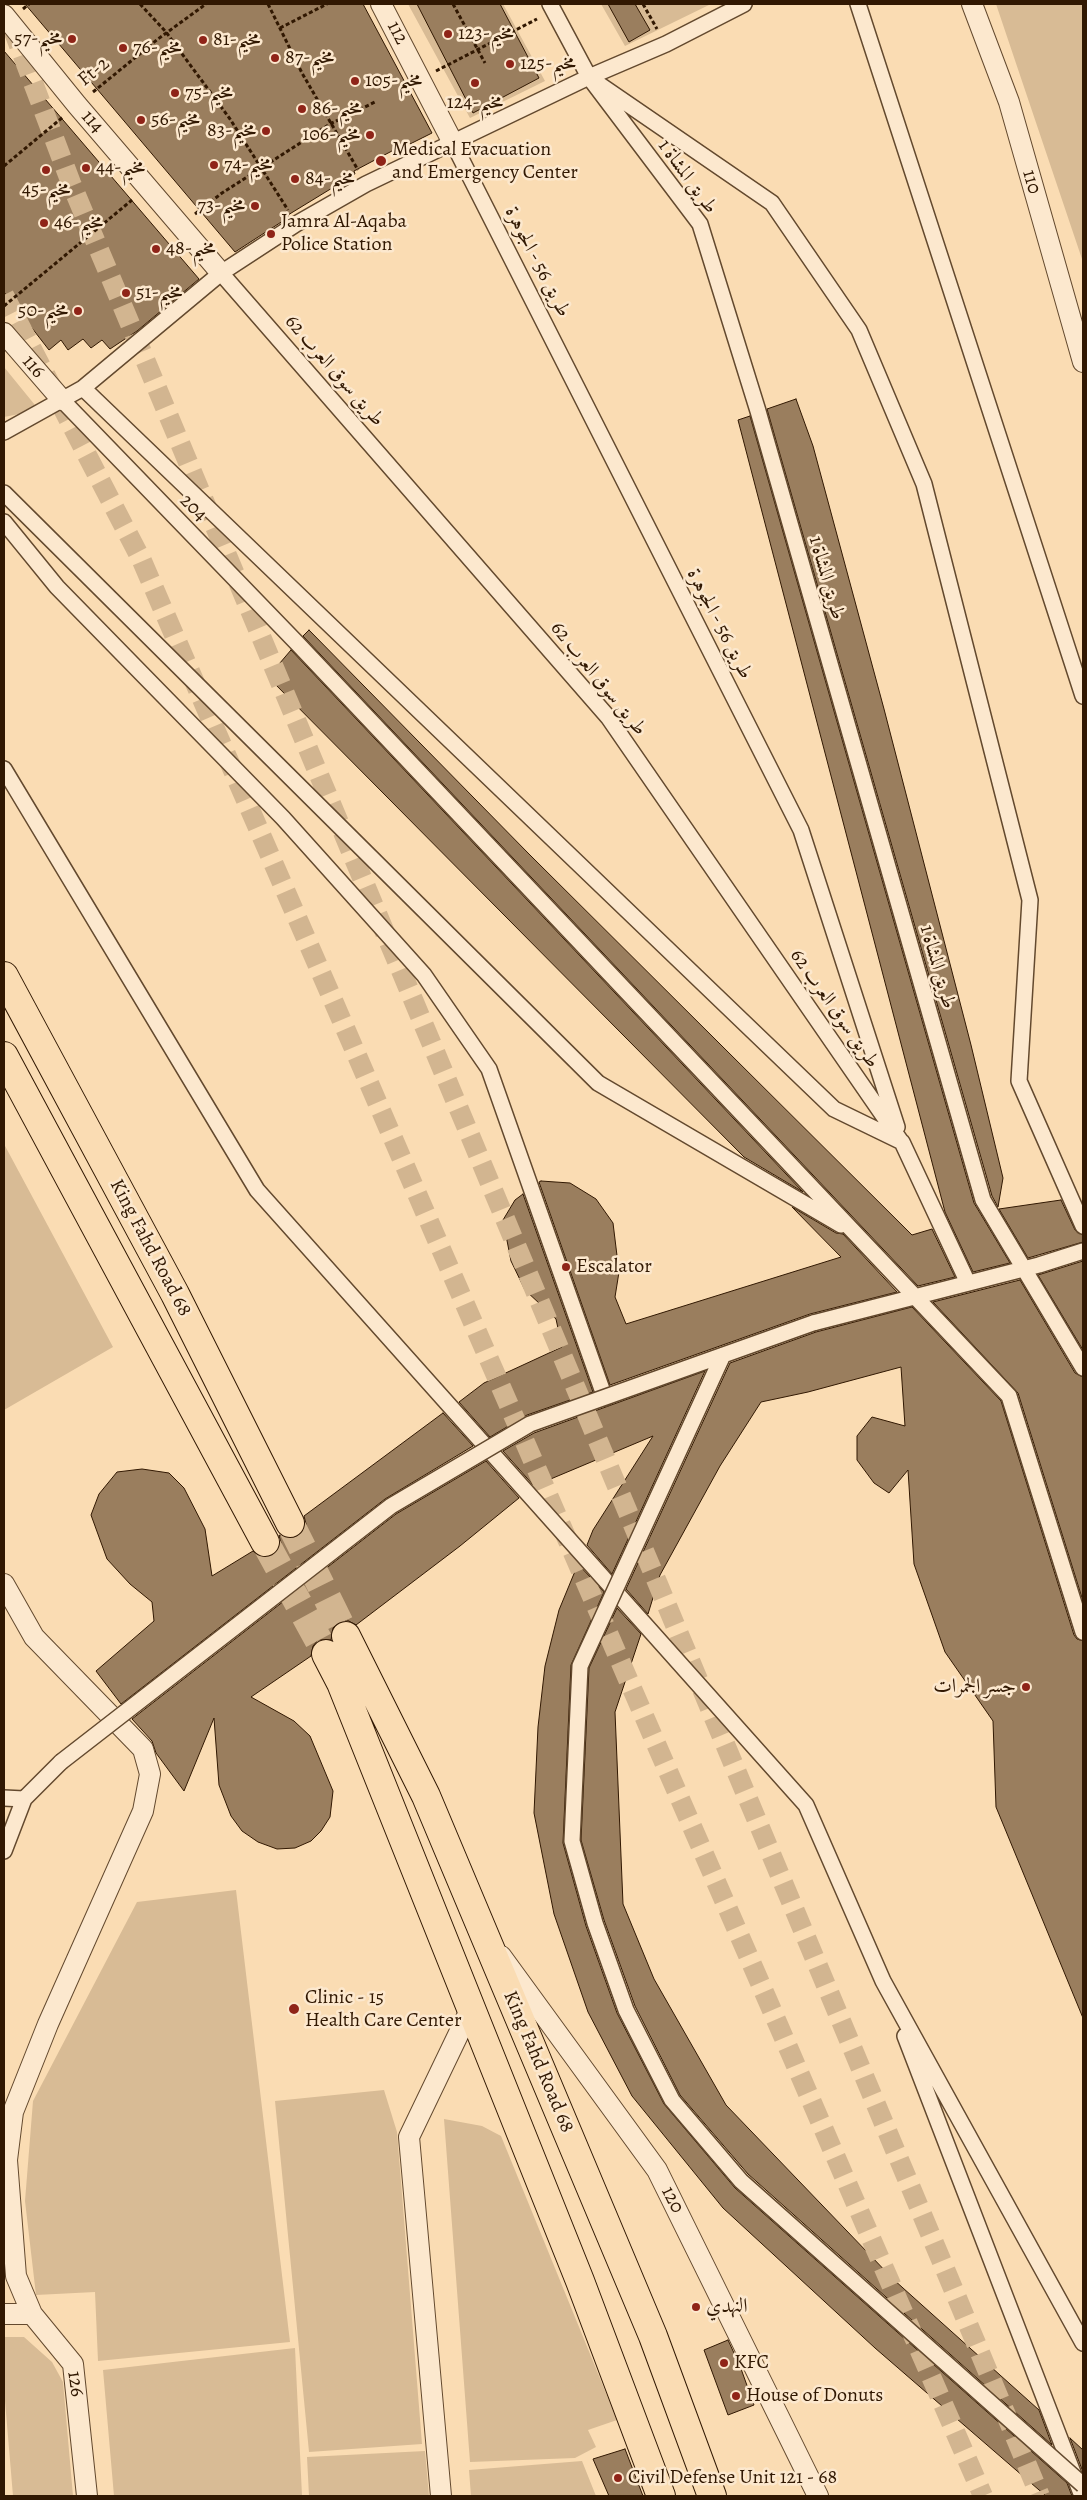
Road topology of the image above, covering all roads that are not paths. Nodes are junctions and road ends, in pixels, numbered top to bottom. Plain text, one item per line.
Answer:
1 (381, 4) edge
2 (744, 4) edge
3 (858, 4) edge
4 (972, 4) edge
5 (552, 7) edge
6 (4, 15) edge
7 (588, 78) junction
8 (453, 143) junction
9 (221, 273) junction
10 (4, 333) edge
11 (1083, 362) edge
12 (83, 388) junction
13 (62, 400) junction
14 (4, 432) edge
15 (4, 493) edge
16 (4, 522) edge
17 (1083, 696) edge
18 (4, 770) edge
19 (4, 976) edge
20 (4, 1056) edge
21 (902, 1142) junction
22 (1083, 1226) edge
23 (856, 1233) junction
24 (1083, 1251) edge
25 (968, 1283) junction
26 (724, 1355) junction
27 (1083, 1368) edge
28 (605, 1398) junction
29 (290, 1523) tunnel mouth
30 (265, 1542) tunnel mouth
31 (4, 1584) edge
32 (1083, 1632) edge
33 (346, 1636) tunnel mouth
34 (326, 1654) tunnel mouth
35 (4, 1798) edge
36 (24, 1799) junction
37 (4, 1851) edge
38 (482, 1930) junction
39 (884, 1981) junction
40 (471, 2008) junction
41 (4, 2314) edge
42 (32, 2314) junction
43 (1083, 2343) edge
44 (1083, 2485) edge
45 (87, 2496) edge
46 (441, 2496) edge
47 (661, 2496) edge
48 (712, 2496) edge
49 (818, 2496) edge
50 (1082, 2496) edge

1 - 8 street, 112
2 - 7 street
3 - 17 street
4 - 11 street, 110
5 - 7 street, طريق المشاة 1
6 - 9 street, 114
7 - 8 street
7 - 22 street
7 - 27 street, طريق المشاة 1
8 - 9 street
8 - 21 street, طريق 56 - الجوهرة
9 - 12 street
9 - 21 street, طريق سوق العرب 62
10 - 13 street, 116
12 - 13 street
12 - 21 street
13 - 14 street
13 - 23 street, 204
15 - 23 street
16 - 28 street
18 - 39 street
19 - 29 main road, King Fahd Road 68
20 - 30 main road, King Fahd Road 68
21 - 25 street
23 - 32 street, 204
24 - 25 street
25 - 26 street, bridge
26 - 28 street, bridge
26 - 44 street, bridge
28 - 36 street, bridge
31 - 42 street, 126
33 - 38 main road, King Fahd Road 68
34 - 40 main road, King Fahd Road 68
35 - 36 street
36 - 37 street
38 - 48 main road, King Fahd Road 68
38 - 49 street, 120
39 - 43 street
39 - 50 street
40 - 46 street
40 - 47 main road, King Fahd Road 68
41 - 42 street
42 - 45 street, 126

